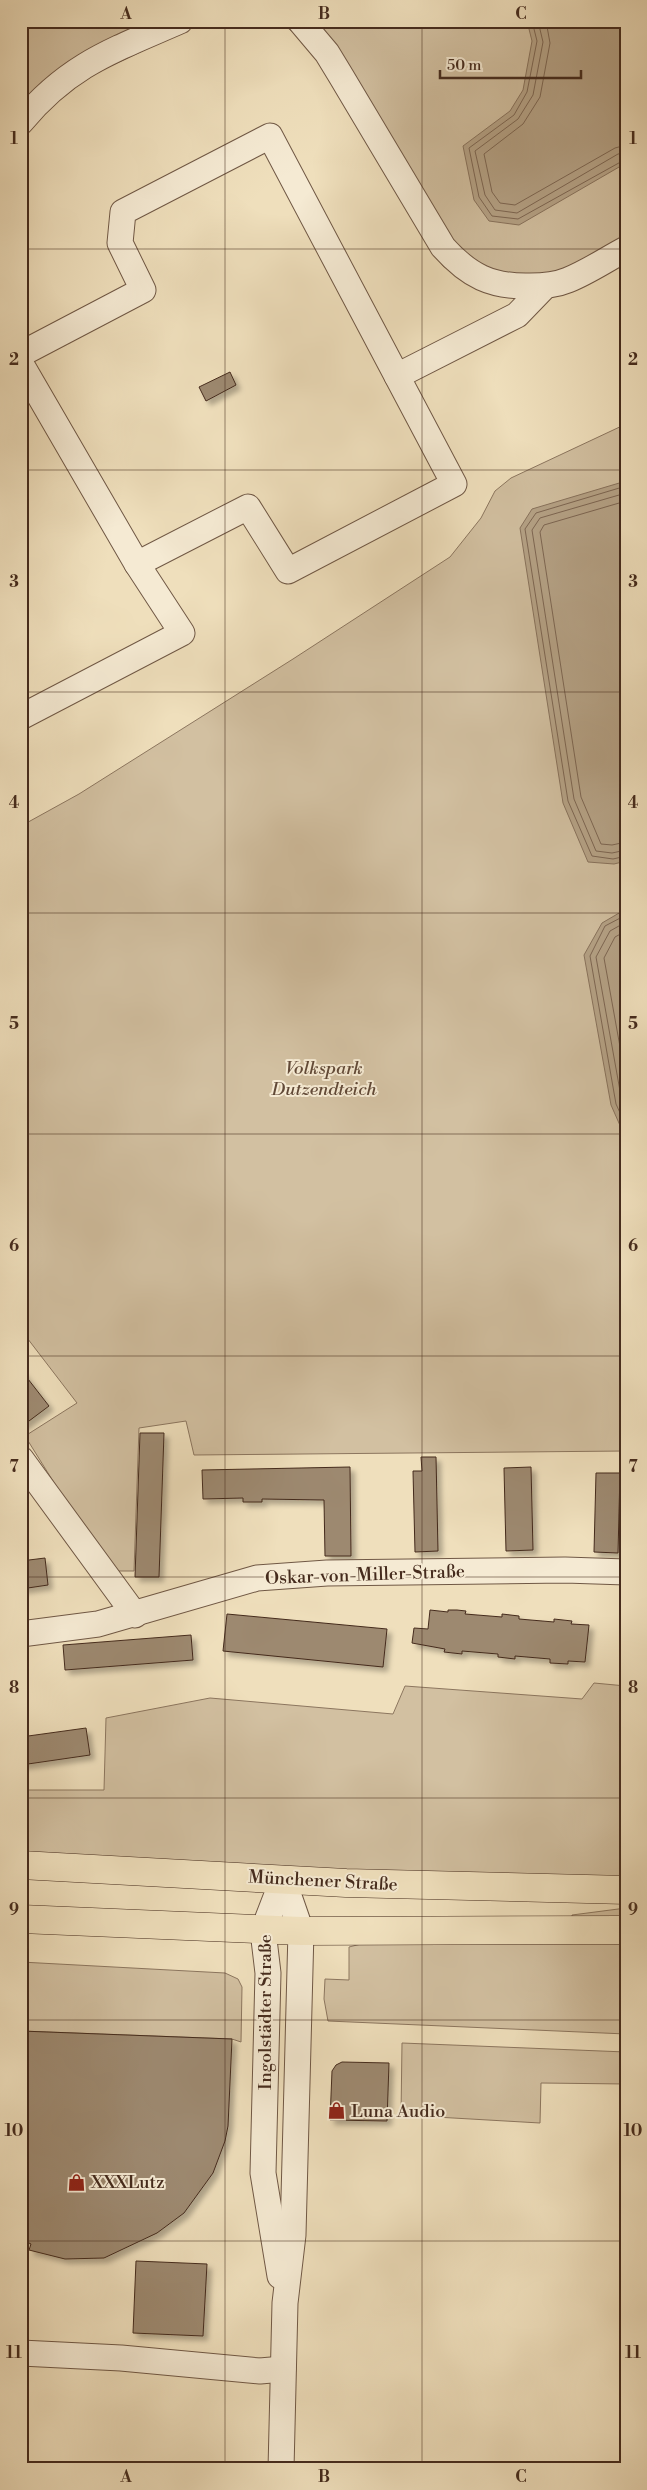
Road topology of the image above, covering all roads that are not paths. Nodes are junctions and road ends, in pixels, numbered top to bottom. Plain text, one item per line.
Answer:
1 (180, 21) edge
2 (300, 21) edge
3 (21, 122) edge
4 (626, 249) edge
5 (545, 286) junction
6 (21, 354) edge
7 (21, 364) edge
8 (397, 376) junction
9 (137, 564) junction
10 (21, 717) edge
11 (21, 1459) edge
12 (626, 1572) edge
13 (136, 1615) junction
14 (21, 1634) edge
15 (21, 1865) edge
16 (283, 1879) junction
17 (626, 1890) edge
18 (21, 1919) edge
19 (263, 1930) junction
20 (626, 1930) edge
21 (301, 1931) junction
22 (285, 2304) junction
23 (21, 2353) edge
24 (283, 2369) junction
25 (281, 2469) edge

1 - 3 street
2 - 5 street
4 - 5 street
5 - 8 street
6 - 8 street
7 - 9 street
8 - 9 street
9 - 10 street
11 - 13 street
12 - 13 street, Oskar-von-Miller-Straße
13 - 14 street, Oskar-von-Miller-Straße
15 - 16 main road, Münchener Straße
16 - 17 main road, Münchener Straße
16 - 19 street, Ingolstädter Straße
16 - 21 street, Ingolstädter Straße
18 - 19 main road
19 - 21 main road
19 - 22 street, Ingolstädter Straße
20 - 21 main road
21 - 22 street, Ingolstädter Straße
22 - 24 street, Ingolstädter Straße
23 - 24 street
24 - 25 street, Ingolstädter Straße

